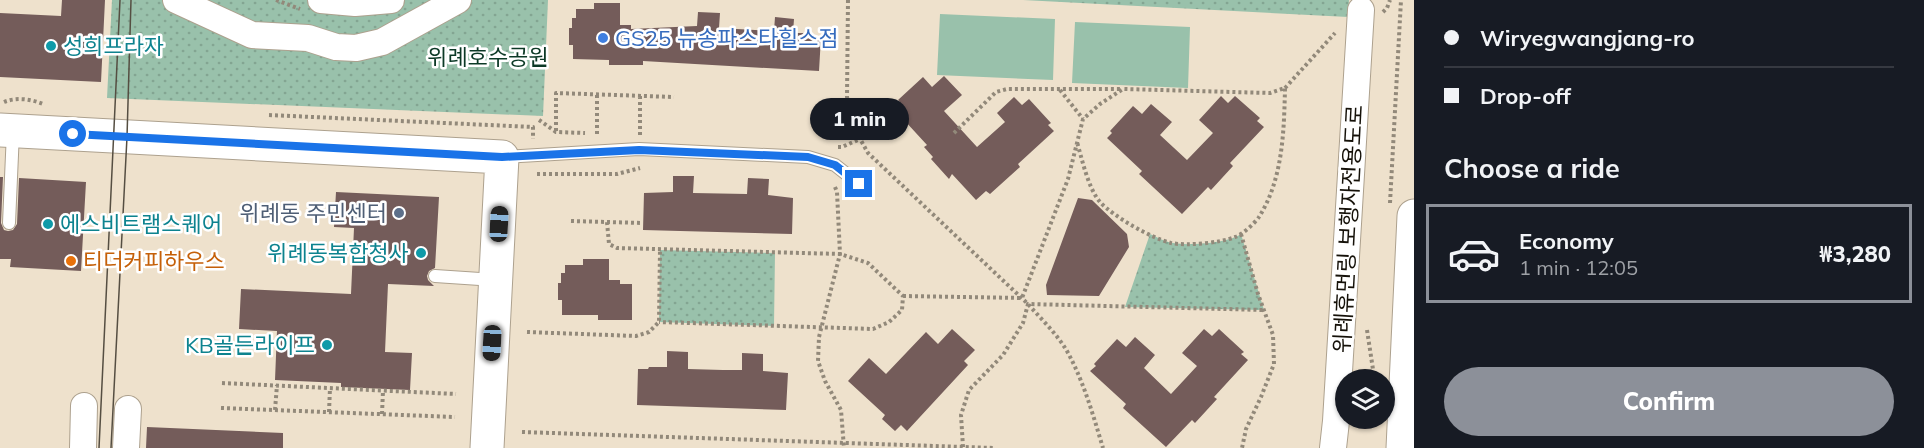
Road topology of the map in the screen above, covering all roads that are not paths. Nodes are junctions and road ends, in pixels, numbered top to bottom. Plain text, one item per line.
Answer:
1 (176, 0) edge
2 (321, 0) edge
3 (391, 0) edge
4 (458, 0) edge
5 (1372, 11) road end
6 (4, 122) edge
7 (502, 157) junction
8 (859, 184) dead end
9 (1402, 212) edge
10 (9, 223) dead end
11 (435, 276) dead end
12 (496, 280) junction
13 (1411, 316) edge
14 (84, 406) dead end
15 (128, 410) dead end
16 (1409, 414) edge
17 (82, 448) edge
18 (126, 448) edge
19 (487, 448) edge
20 (1333, 448) edge
21 (1403, 448) edge

1 - 4 street
2 - 3 street
5 - 20 street, 위례휴먼링 보행자전용도로
6 - 7 street
6 - 10 lane
7 - 8 lane
7 - 12 street
9 - 13 street
11 - 12 lane
12 - 19 street
13 - 16 street
14 - 17 street
15 - 18 street
16 - 21 street

